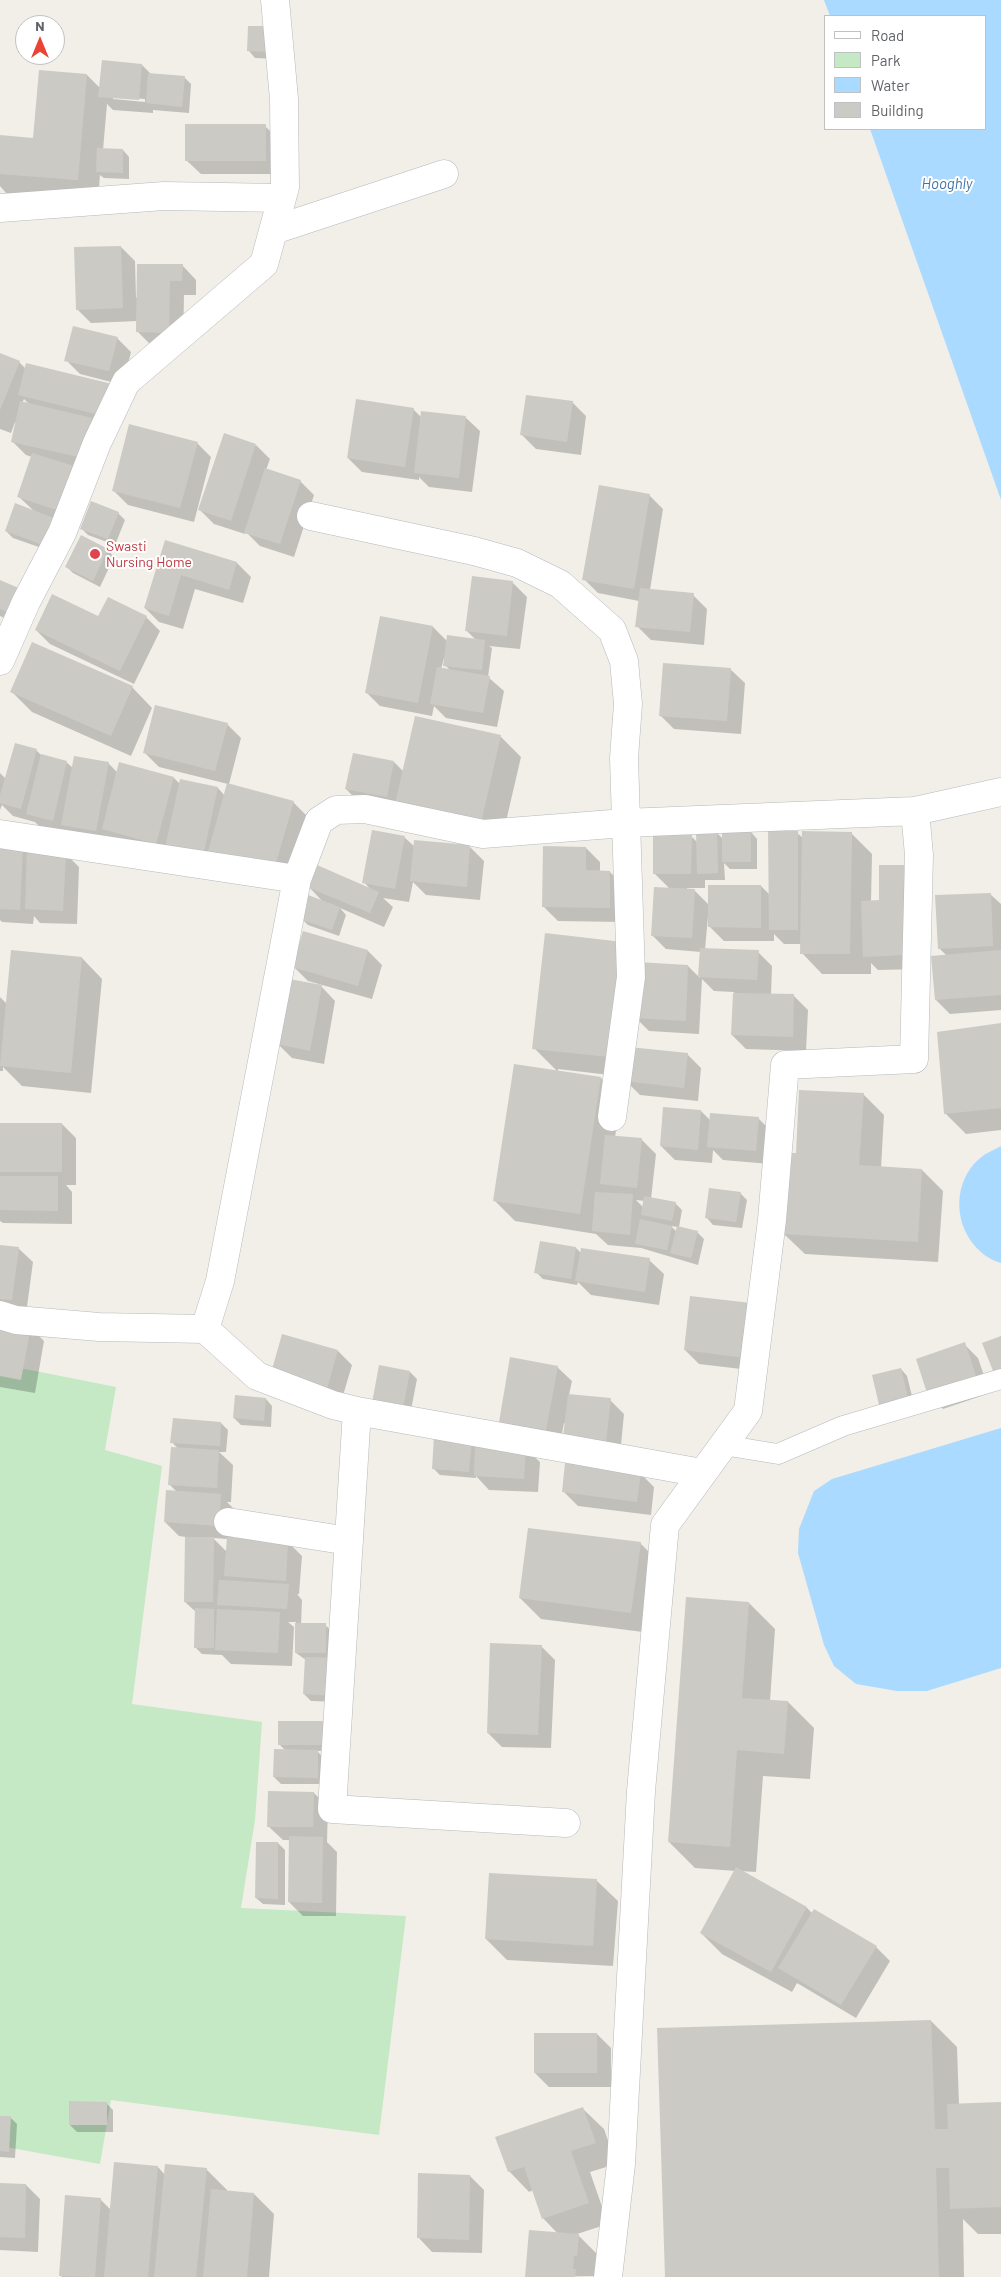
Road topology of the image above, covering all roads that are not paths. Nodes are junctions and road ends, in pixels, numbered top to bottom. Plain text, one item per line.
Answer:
1 (275, 0) edge
2 (444, 174) dead end
3 (282, 198) junction
4 (0, 208) edge
5 (274, 230) junction
6 (311, 516) dead end
7 (0, 660) edge
8 (1001, 792) edge
9 (915, 812) junction
10 (625, 823) junction
11 (0, 834) edge
12 (297, 880) junction
13 (612, 1117) dead end
14 (0, 1315) edge
15 (205, 1329) junction
16 (1001, 1379) edge
17 (357, 1411) junction
18 (723, 1445) junction
19 (702, 1473) junction
20 (228, 1522) dead end
21 (349, 1541) junction
22 (566, 1823) dead end
23 (608, 2277) edge

1 - 3 street
2 - 5 street
3 - 4 street
3 - 5 street
5 - 7 street
6 - 10 street
8 - 9 street
9 - 10 street
9 - 18 street
10 - 12 street
10 - 13 street
11 - 12 street
12 - 15 street
14 - 15 street
15 - 17 street
16 - 18 lane
17 - 19 street
17 - 21 street
18 - 19 street
19 - 23 street
20 - 21 street
21 - 22 street

